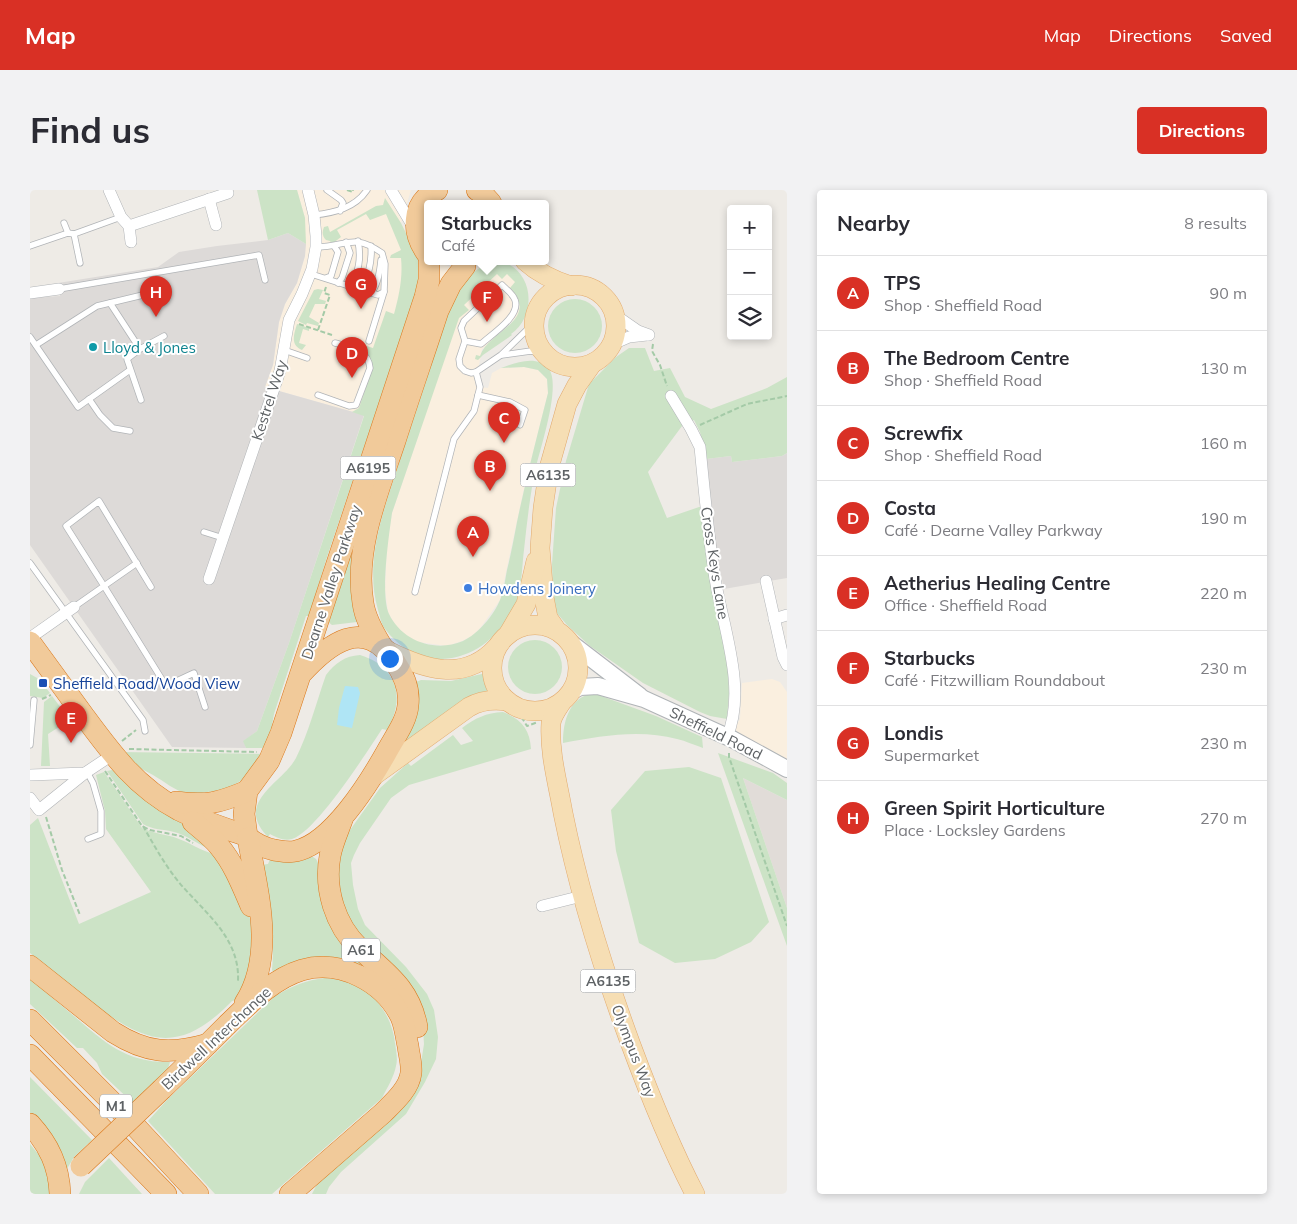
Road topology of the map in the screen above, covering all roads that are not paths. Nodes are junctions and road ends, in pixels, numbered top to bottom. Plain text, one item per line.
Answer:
1 (109, 190) edge
2 (308, 190) edge
3 (327, 190) edge
4 (367, 190) edge
5 (391, 190) edge
6 (477, 190) edge
7 (431, 191) edge
8 (228, 192) dead end
9 (209, 199) junction
10 (488, 200) edge
11 (340, 211) junction
12 (314, 215) junction
13 (121, 217) junction
14 (64, 223) dead end
15 (216, 225) dead end
16 (129, 226) junction
17 (416, 232) junction
18 (71, 234) junction
19 (358, 241) junction
20 (131, 242) dead end
21 (346, 242) junction
22 (30, 246) edge
23 (334, 246) junction
24 (371, 246) junction
25 (316, 247) junction
26 (424, 250) edge
27 (382, 253) junction
28 (80, 262) dead end
29 (429, 265) edge
30 (470, 265) edge
31 (528, 265) edge
32 (530, 265) edge
33 (311, 274) junction
34 (327, 279) junction
35 (265, 280) dead end
36 (338, 283) junction
37 (348, 286) junction
38 (571, 286) junction
39 (59, 289) joint
40 (359, 289) junction
41 (384, 292) junction
42 (371, 293) junction
43 (30, 294) edge
44 (148, 294) dead end
45 (110, 303) junction
46 (536, 315) junction
47 (615, 315) junction
48 (164, 336) dead end
49 (30, 337) edge
50 (369, 341) dead end
51 (465, 341) junction
52 (335, 343) dead end
53 (612, 344) junction
54 (36, 345) junction
55 (140, 349) junction
56 (284, 350) junction
57 (501, 355) junction
58 (307, 358) dead end
59 (552, 359) junction
60 (592, 364) junction
61 (130, 370) junction
62 (476, 372) junction
63 (318, 395) dead end
64 (478, 395) junction
65 (671, 396) road end
66 (89, 399) junction
67 (141, 400) dead end
68 (567, 404) junction
69 (520, 425) dead end
70 (130, 431) dead end
71 (204, 532) dead end
72 (223, 538) junction
73 (540, 548) junction
74 (30, 563) edge
75 (137, 563) junction
76 (209, 580) dead end
77 (766, 582) dead end
78 (104, 586) junction
79 (151, 587) dead end
80 (415, 592) dead end
81 (70, 610) junction
82 (787, 616) edge
83 (774, 619) junction
84 (555, 628) junction
85 (509, 633) junction
86 (30, 640) edge
87 (571, 643) junction
88 (384, 648) junction
89 (496, 648) junction
90 (787, 664) edge
91 (300, 675) junction
92 (566, 697) junction
93 (644, 699) junction
94 (34, 700) dead end
95 (205, 707) dead end
96 (527, 713) junction
97 (145, 731) dead end
98 (729, 738) junction
99 (30, 745) edge
100 (109, 753) junction
101 (787, 769) edge
102 (86, 773) junction
103 (30, 775) edge
104 (372, 777) junction
105 (246, 791) junction
106 (30, 798) edge
107 (172, 805) junction
108 (343, 817) junction
109 (248, 837) junction
110 (88, 839) dead end
111 (582, 896) junction
112 (542, 906) dead end
113 (261, 932) junction
114 (30, 966) edge
115 (239, 1013) junction
116 (30, 1020) edge
117 (208, 1044) junction
118 (30, 1055) edge
119 (411, 1072) junction
120 (30, 1124) edge
121 (322, 1166) junction
122 (60, 1194) edge
123 (65, 1194) edge
124 (166, 1194) edge
125 (198, 1194) edge
126 (290, 1194) edge
127 (308, 1194) edge
128 (695, 1194) edge

1 - 13 street
2 - 12 street, Kestrel Way
3 - 11 lane
4 - 11 lane
5 - 17 street
6 - 10 highway
7 - 17 highway
8 - 9 street
9 - 15 street
9 - 16 street
11 - 12 lane
12 - 25 street, Kestrel Way
13 - 16 street
13 - 18 lane
14 - 18 lane
16 - 20 street
17 - 26 highway
18 - 22 lane
18 - 28 lane
19 - 21 lane
19 - 24 lane
19 - 37 lane
21 - 23 lane
21 - 36 lane
23 - 25 lane
23 - 34 lane
24 - 27 lane
24 - 40 lane
25 - 33 street, Kestrel Way
27 - 41 lane
27 - 42 lane
29 - 91 highway, Dearne Valley Parkway / A6195
30 - 88 highway, Dearne Valley Parkway / A6195
31 - 46 main road
32 - 38 main road
33 - 34 lane
33 - 56 street, Kestrel Way
34 - 36 lane
35 - 39 lane
36 - 37 lane
37 - 40 lane
38 - 46 main road
38 - 47 main road
39 - 43 street
40 - 42 lane
41 - 42 lane
41 - 50 lane
44 - 45 lane
45 - 54 lane
45 - 55 lane
46 - 57 lane
46 - 59 main road
47 - 53 main road
47 - 53 street
48 - 55 lane
49 - 54 lane
51 - 51 lane
51 - 62 lane
52 - 63 lane
53 - 60 main road
54 - 66 lane
55 - 61 lane
56 - 58 lane
56 - 72 street, Kestrel Way
57 - 59 lane
57 - 62 lane
59 - 60 main road
59 - 68 main road, A6135
60 - 68 main road, A6135
61 - 66 lane
61 - 67 lane
62 - 64 lane
64 - 69 lane
64 - 80 lane
65 - 98 street, Cross Keys Lane
66 - 70 lane
68 - 73 main road, A6135
71 - 72 lane
72 - 76 street, Kestrel Way
73 - 84 main road, A6135
73 - 85 main road, A6135
74 - 81 lane
75 - 78 lane
75 - 78 lane
75 - 79 lane
77 - 83 street
78 - 81 lane
78 - 95 lane
81 - 86 street
81 - 97 lane
82 - 83 street
83 - 90 street
84 - 85 main road
84 - 87 main road
85 - 89 main road
86 - 100 highway, A61
87 - 92 main road
87 - 93 main road, Sheffield Road
88 - 89 main road
88 - 91 highway, A61
88 - 104 highway, A61
89 - 96 main road
91 - 105 highway, A61
92 - 93 main road, Sheffield Road
92 - 96 main road
92 - 96 main road
93 - 98 main road, Sheffield Road
94 - 99 lane
96 - 104 main road
96 - 111 main road, Olympus Way / A6135
98 - 101 main road, Sheffield Road
100 - 102 street
100 - 107 highway, A61
102 - 103 street
102 - 106 street
102 - 110 lane
104 - 108 highway, A61
105 - 107 highway, A61
105 - 109 highway, A61
107 - 109 highway, A61
107 - 113 highway
108 - 109 highway, A61
108 - 119 highway, A61
109 - 113 highway, A61
111 - 112 street
111 - 128 main road, Olympus Way / A6135
113 - 115 highway, A61
114 - 117 highway
115 - 117 highway, Birdwell Interchange / A61
115 - 119 highway, Birdwell Interchange / A61
116 - 125 highway, M1
117 - 123 highway, Birdwell Interchange / A61, bridge
118 - 124 highway, M1
119 - 121 highway, A61
120 - 122 highway
121 - 126 highway, A61
121 - 127 highway

